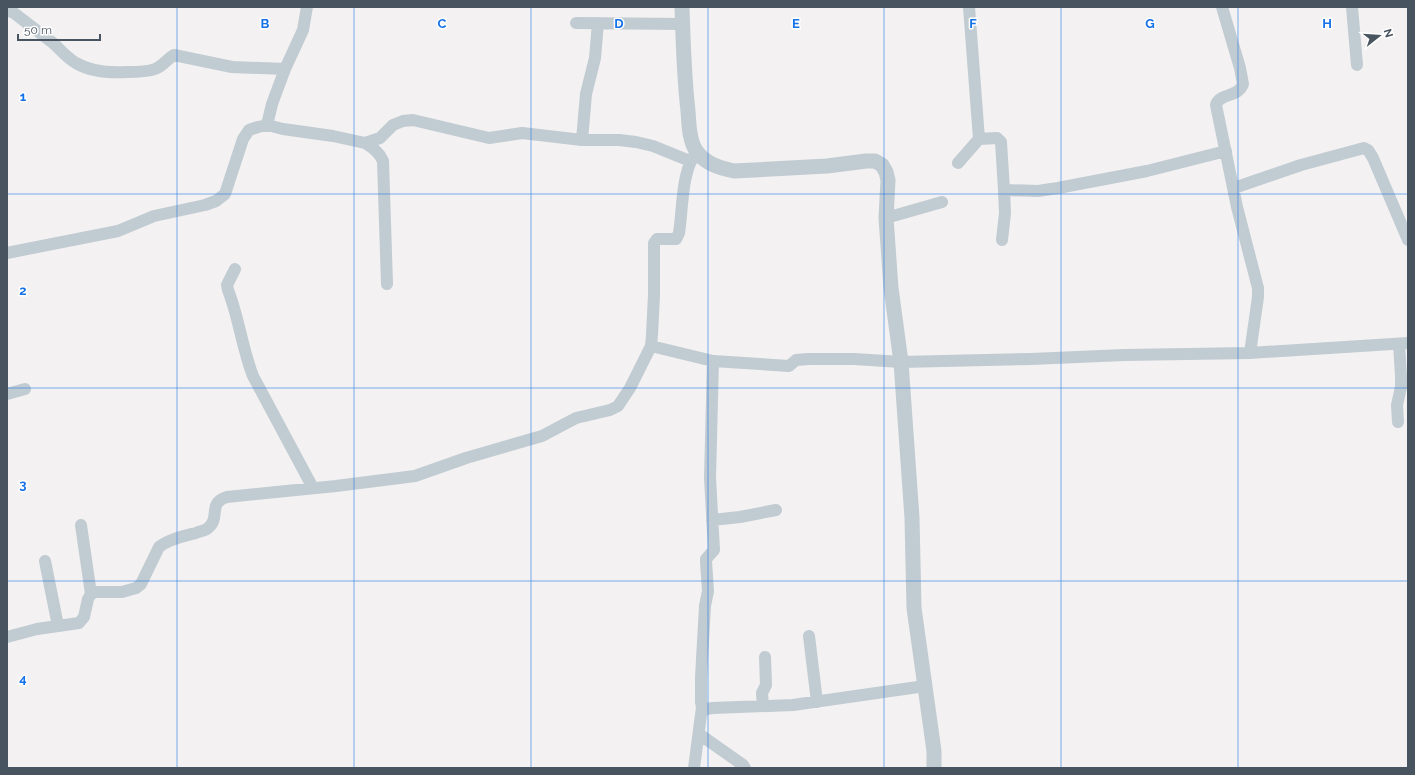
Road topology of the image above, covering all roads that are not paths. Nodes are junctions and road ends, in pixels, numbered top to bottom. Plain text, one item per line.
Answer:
1 (307, 7) edge
2 (682, 7) edge
3 (969, 7) edge
4 (1222, 7) edge
5 (1352, 7) edge
6 (7, 10) edge
7 (576, 23) dead end
8 (598, 23) junction
9 (683, 24) junction
10 (1357, 65) dead end
11 (285, 69) junction
12 (267, 125) junction
13 (979, 139) junction
14 (582, 140) junction
15 (365, 143) junction
16 (1226, 151) junction
17 (693, 156) junction
18 (958, 163) dead end
19 (1234, 188) junction
20 (1004, 190) junction
21 (942, 202) dead end
22 (886, 218) junction
23 (1002, 240) dead end
24 (1408, 240) edge
25 (7, 253) edge
26 (235, 269) dead end
27 (387, 284) dead end
28 (1403, 343) edge
29 (650, 346) junction
30 (1250, 353) junction
31 (713, 361) junction
32 (901, 362) junction
33 (24, 389) dead end
34 (7, 394) edge
35 (1398, 422) dead end
36 (313, 488) junction
37 (776, 510) dead end
38 (712, 520) junction
39 (81, 525) dead end
40 (45, 561) dead end
41 (91, 594) junction
42 (58, 626) junction
43 (809, 636) dead end
44 (7, 637) edge
45 (765, 657) dead end
46 (925, 686) junction
47 (816, 702) junction
48 (763, 706) junction
49 (702, 707) junction
50 (699, 734) junction
51 (694, 768) edge
52 (745, 768) edge
53 (934, 768) edge

1 - 11 street
2 - 9 street
3 - 13 street
4 - 16 street
5 - 10 street
6 - 11 street
7 - 8 street
8 - 9 street
8 - 14 street
9 - 17 street
11 - 12 street
12 - 15 street
12 - 25 street
13 - 18 street
13 - 20 street
14 - 15 street
14 - 17 street
15 - 27 street
16 - 19 street
16 - 20 street
17 - 22 street
17 - 29 street
19 - 24 street
19 - 30 street
20 - 23 street
21 - 22 street
22 - 32 street
26 - 36 street
28 - 30 street
28 - 35 street
29 - 31 street
29 - 36 street
30 - 32 street
31 - 32 street
31 - 38 street
32 - 46 street
33 - 34 street
36 - 41 street
37 - 38 street
38 - 49 street
39 - 41 street
40 - 42 street
41 - 42 street
42 - 44 street
43 - 47 street
45 - 48 street
46 - 47 street
46 - 53 street
47 - 48 street
48 - 49 street
49 - 50 street
50 - 51 street
50 - 52 street

